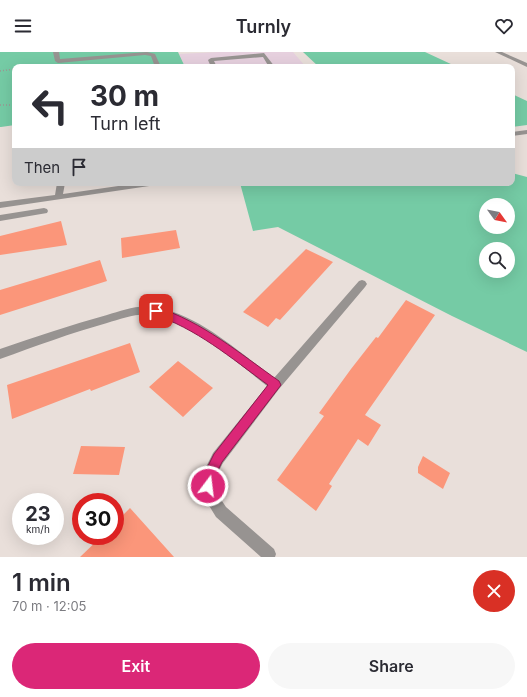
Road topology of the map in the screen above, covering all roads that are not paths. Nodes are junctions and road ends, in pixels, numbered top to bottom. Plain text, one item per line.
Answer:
1 (56, 52) edge
2 (146, 52) edge
3 (498, 52) edge
4 (115, 54) edge
5 (157, 64) edge
6 (213, 64) edge
7 (270, 64) edge
8 (527, 65) edge
9 (527, 132) edge
10 (515, 134) edge
11 (61, 186) edge
12 (135, 186) edge
13 (59, 197) junction
14 (1, 205) edge
15 (44, 211) dead end
16 (0, 218) edge
17 (362, 284) dead end
18 (0, 354) edge
19 (275, 385) junction
20 (269, 554) dead end

1 - 4 street
2 - 4 street
2 - 5 street
3 - 8 street
6 - 7 street
9 - 10 street
11 - 13 street
12 - 13 street
13 - 14 street
14 - 16 street
15 - 16 street
17 - 19 street
18 - 19 street
19 - 20 street

